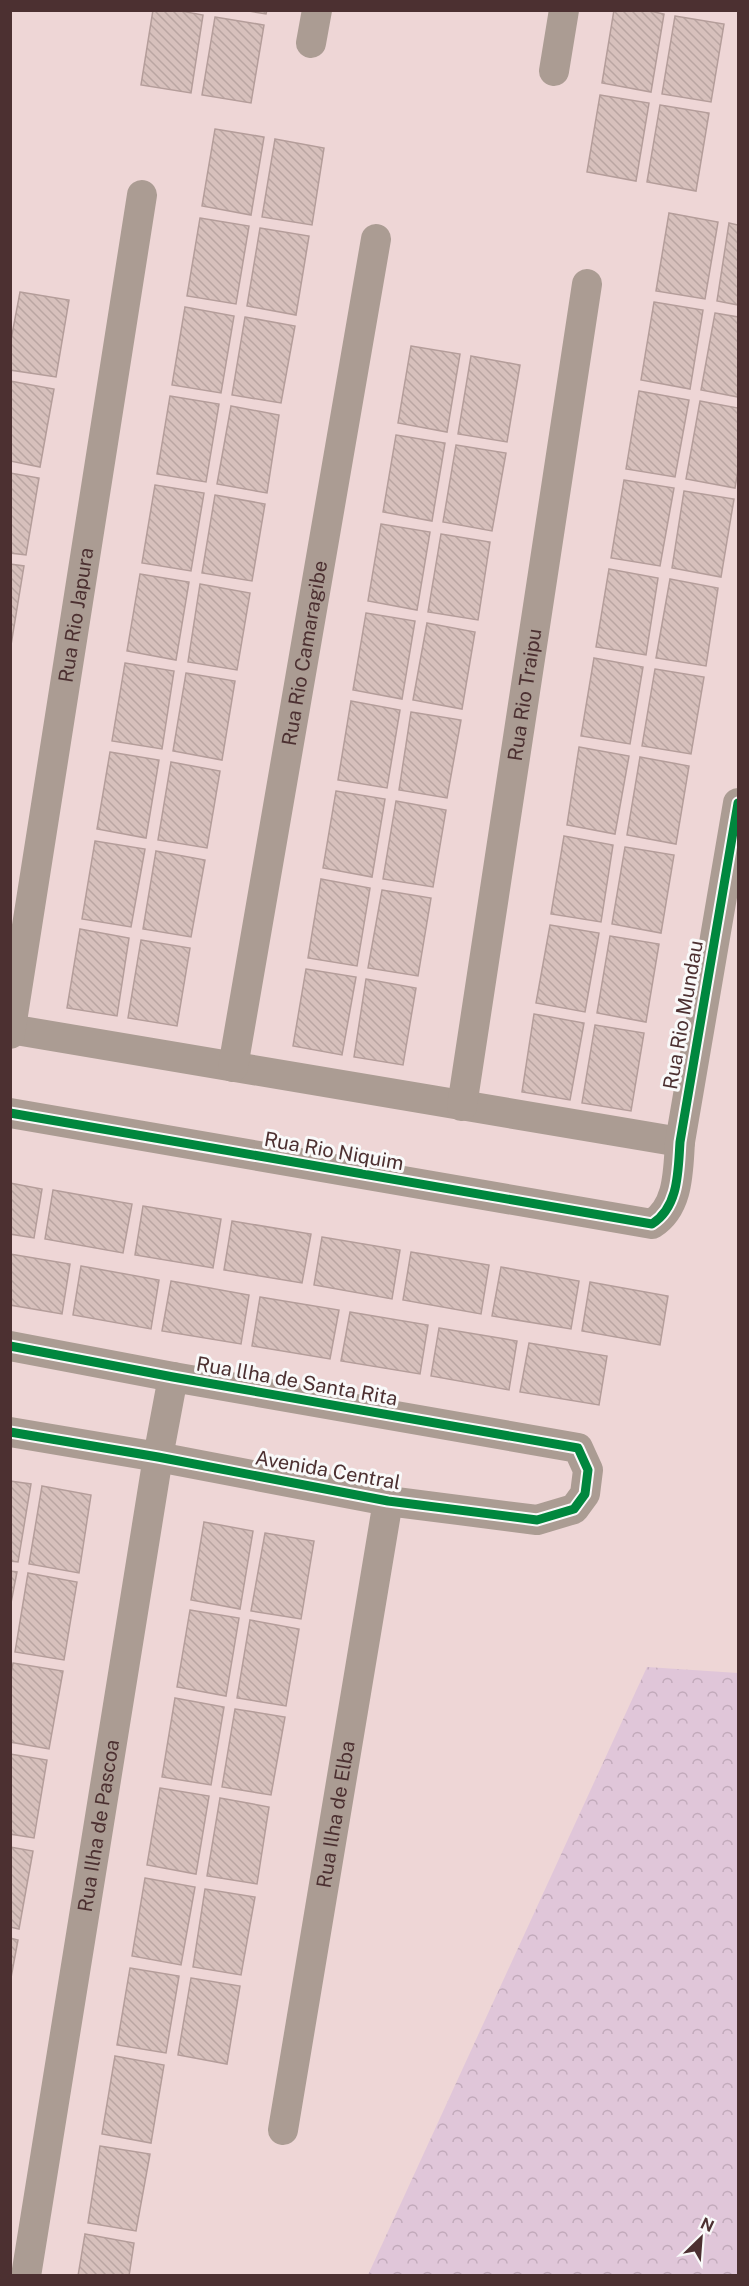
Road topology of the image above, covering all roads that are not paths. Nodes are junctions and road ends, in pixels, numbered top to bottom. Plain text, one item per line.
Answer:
1 (317, 10) edge
2 (564, 10) edge
3 (311, 43) dead end
4 (554, 71) dead end
5 (142, 195) dead end
6 (376, 239) dead end
7 (587, 284) dead end
8 (738, 803) edge
9 (11, 1031) edge
10 (233, 1067) junction
11 (462, 1106) junction
12 (10, 1113) edge
13 (680, 1142) junction
14 (652, 1224) joint
15 (10, 1346) edge
16 (173, 1377) junction
17 (10, 1432) edge
18 (578, 1448) joint
19 (158, 1457) junction
20 (388, 1500) junction
21 (284, 2130) dead end
22 (26, 2276) edge

1 - 3 street
2 - 4 street
5 - 9 street, Rua Rio Japura
6 - 10 street, Rua Rio Camaragibe
7 - 11 street, Rua Rio Traipu
8 - 13 street, Rua Rio Mundau
9 - 10 street
10 - 11 street
11 - 13 street
12 - 14 street, Rua Rio Niquim
13 - 14 street, Rua Rio Mundau
15 - 16 street, Rua llha de Santa Rita
16 - 18 street, Rua llha de Santa Rita
16 - 19 street, Rua Ilha de Pascoa
17 - 19 street, Avenida Central
18 - 20 street, Avenida Central
19 - 20 street, Avenida Central
19 - 22 street, Rua Ilha de Pascoa
20 - 21 street, Rua Ilha de Elba

